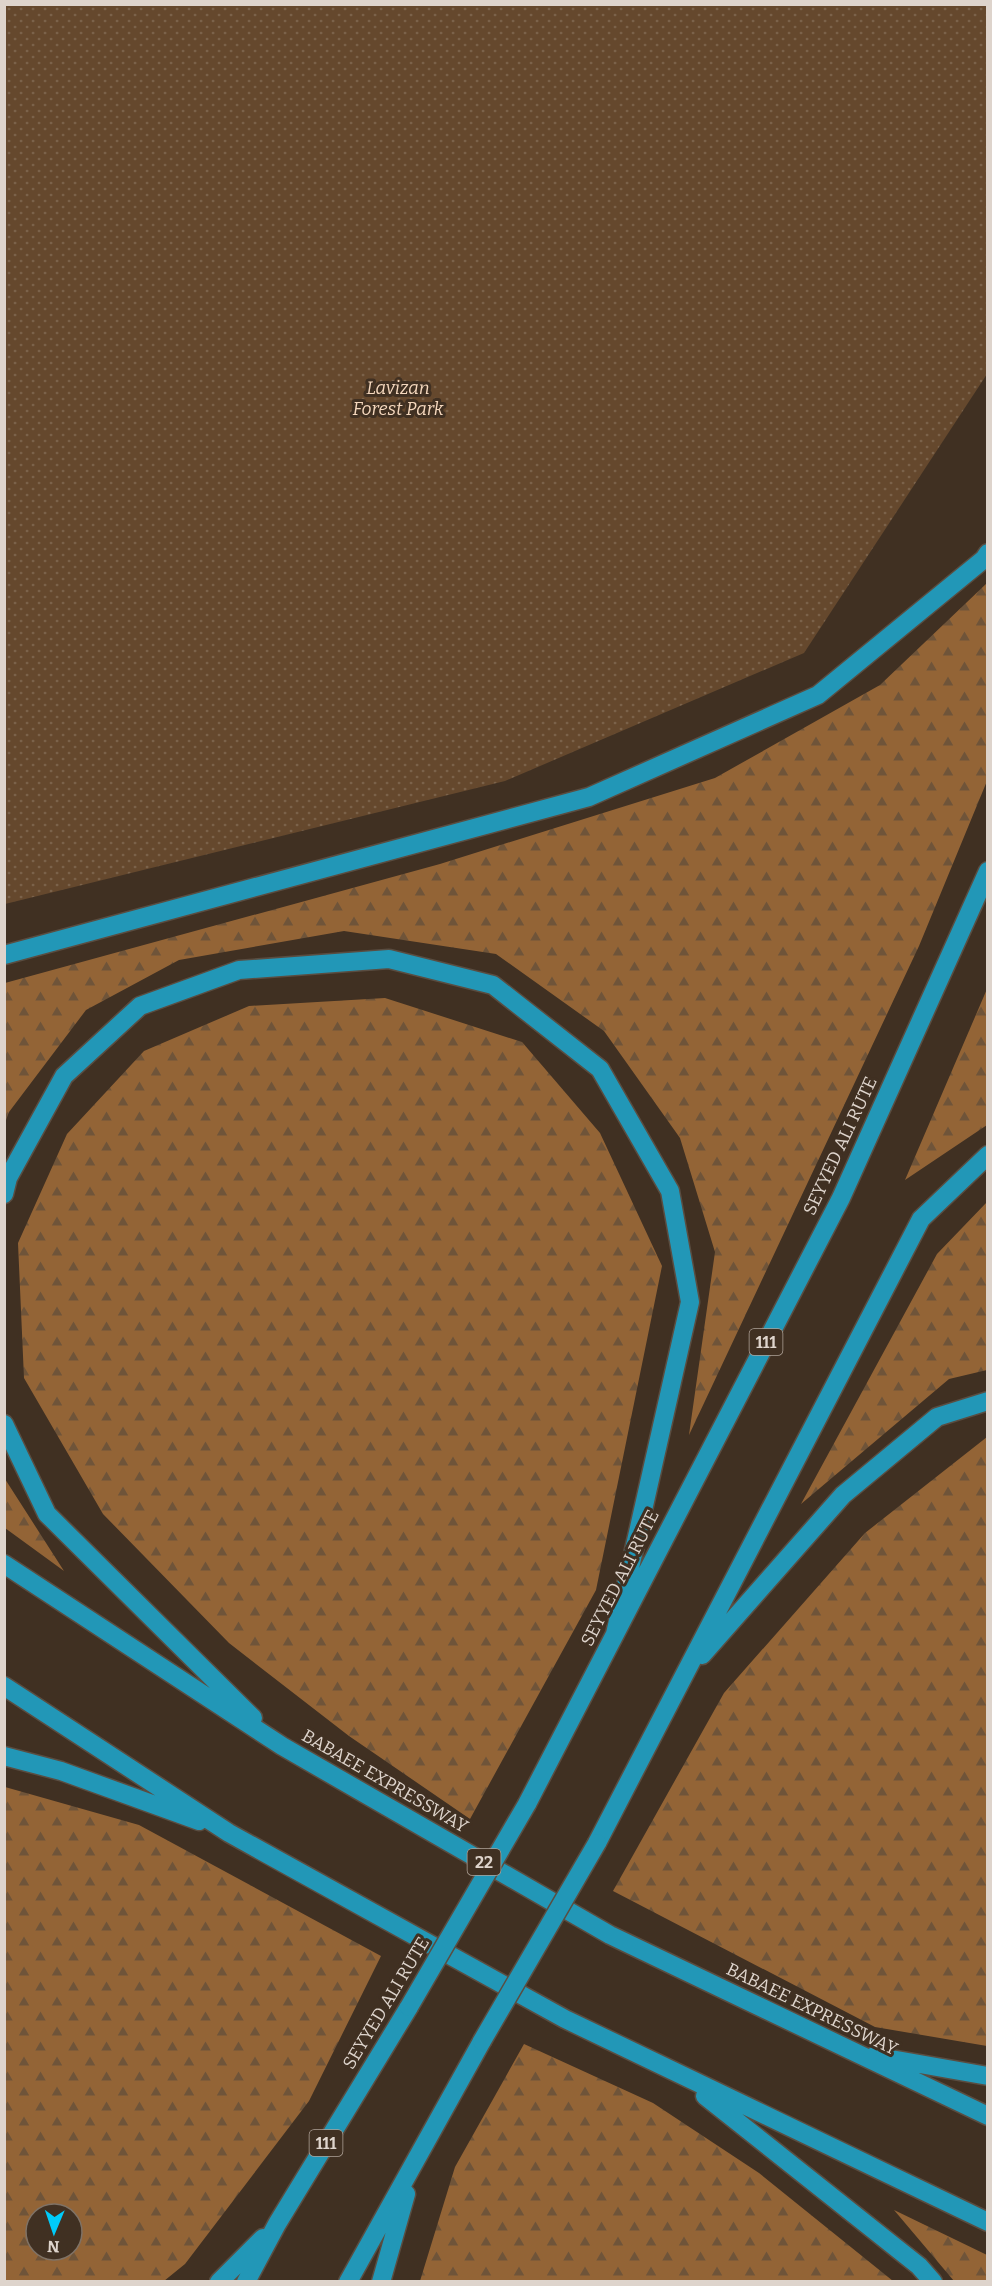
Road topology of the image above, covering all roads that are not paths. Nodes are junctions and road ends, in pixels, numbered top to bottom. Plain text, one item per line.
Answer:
1 (987, 553) edge
2 (987, 871) edge
3 (4, 955) edge
4 (987, 1155) edge
5 (4, 1194) edge
6 (987, 1401) edge
7 (4, 1424) edge
8 (4, 1564) edge
9 (615, 1634) junction
10 (683, 1677) junction
11 (4, 1686) edge
12 (282, 1746) junction
13 (4, 1756) edge
14 (229, 1833) junction
15 (850, 2051) junction
16 (680, 2076) junction
17 (987, 2076) edge
18 (987, 2116) edge
19 (413, 2167) junction
20 (987, 2222) edge
21 (277, 2224) junction
22 (219, 2282) edge
23 (246, 2282) edge
24 (348, 2282) edge
25 (381, 2282) edge
26 (933, 2282) edge

1 - 3 highway
2 - 9 highway, SEYYED ALI RUTE / 111
4 - 10 highway
5 - 9 highway
6 - 10 highway
7 - 12 highway
8 - 12 highway, BABAEE EXPRESSWAY / 22
9 - 21 highway, SEYYED ALI RUTE / 111, bridge
10 - 19 highway, bridge
11 - 14 highway
12 - 15 highway, BABAEE EXPRESSWAY / 22
13 - 14 highway
14 - 16 highway
15 - 17 highway
15 - 18 highway, BABAEE EXPRESSWAY / 22
16 - 20 highway
16 - 26 highway
19 - 24 highway
19 - 25 highway
21 - 22 highway
21 - 23 highway, SEYYED ALI RUTE / 111

